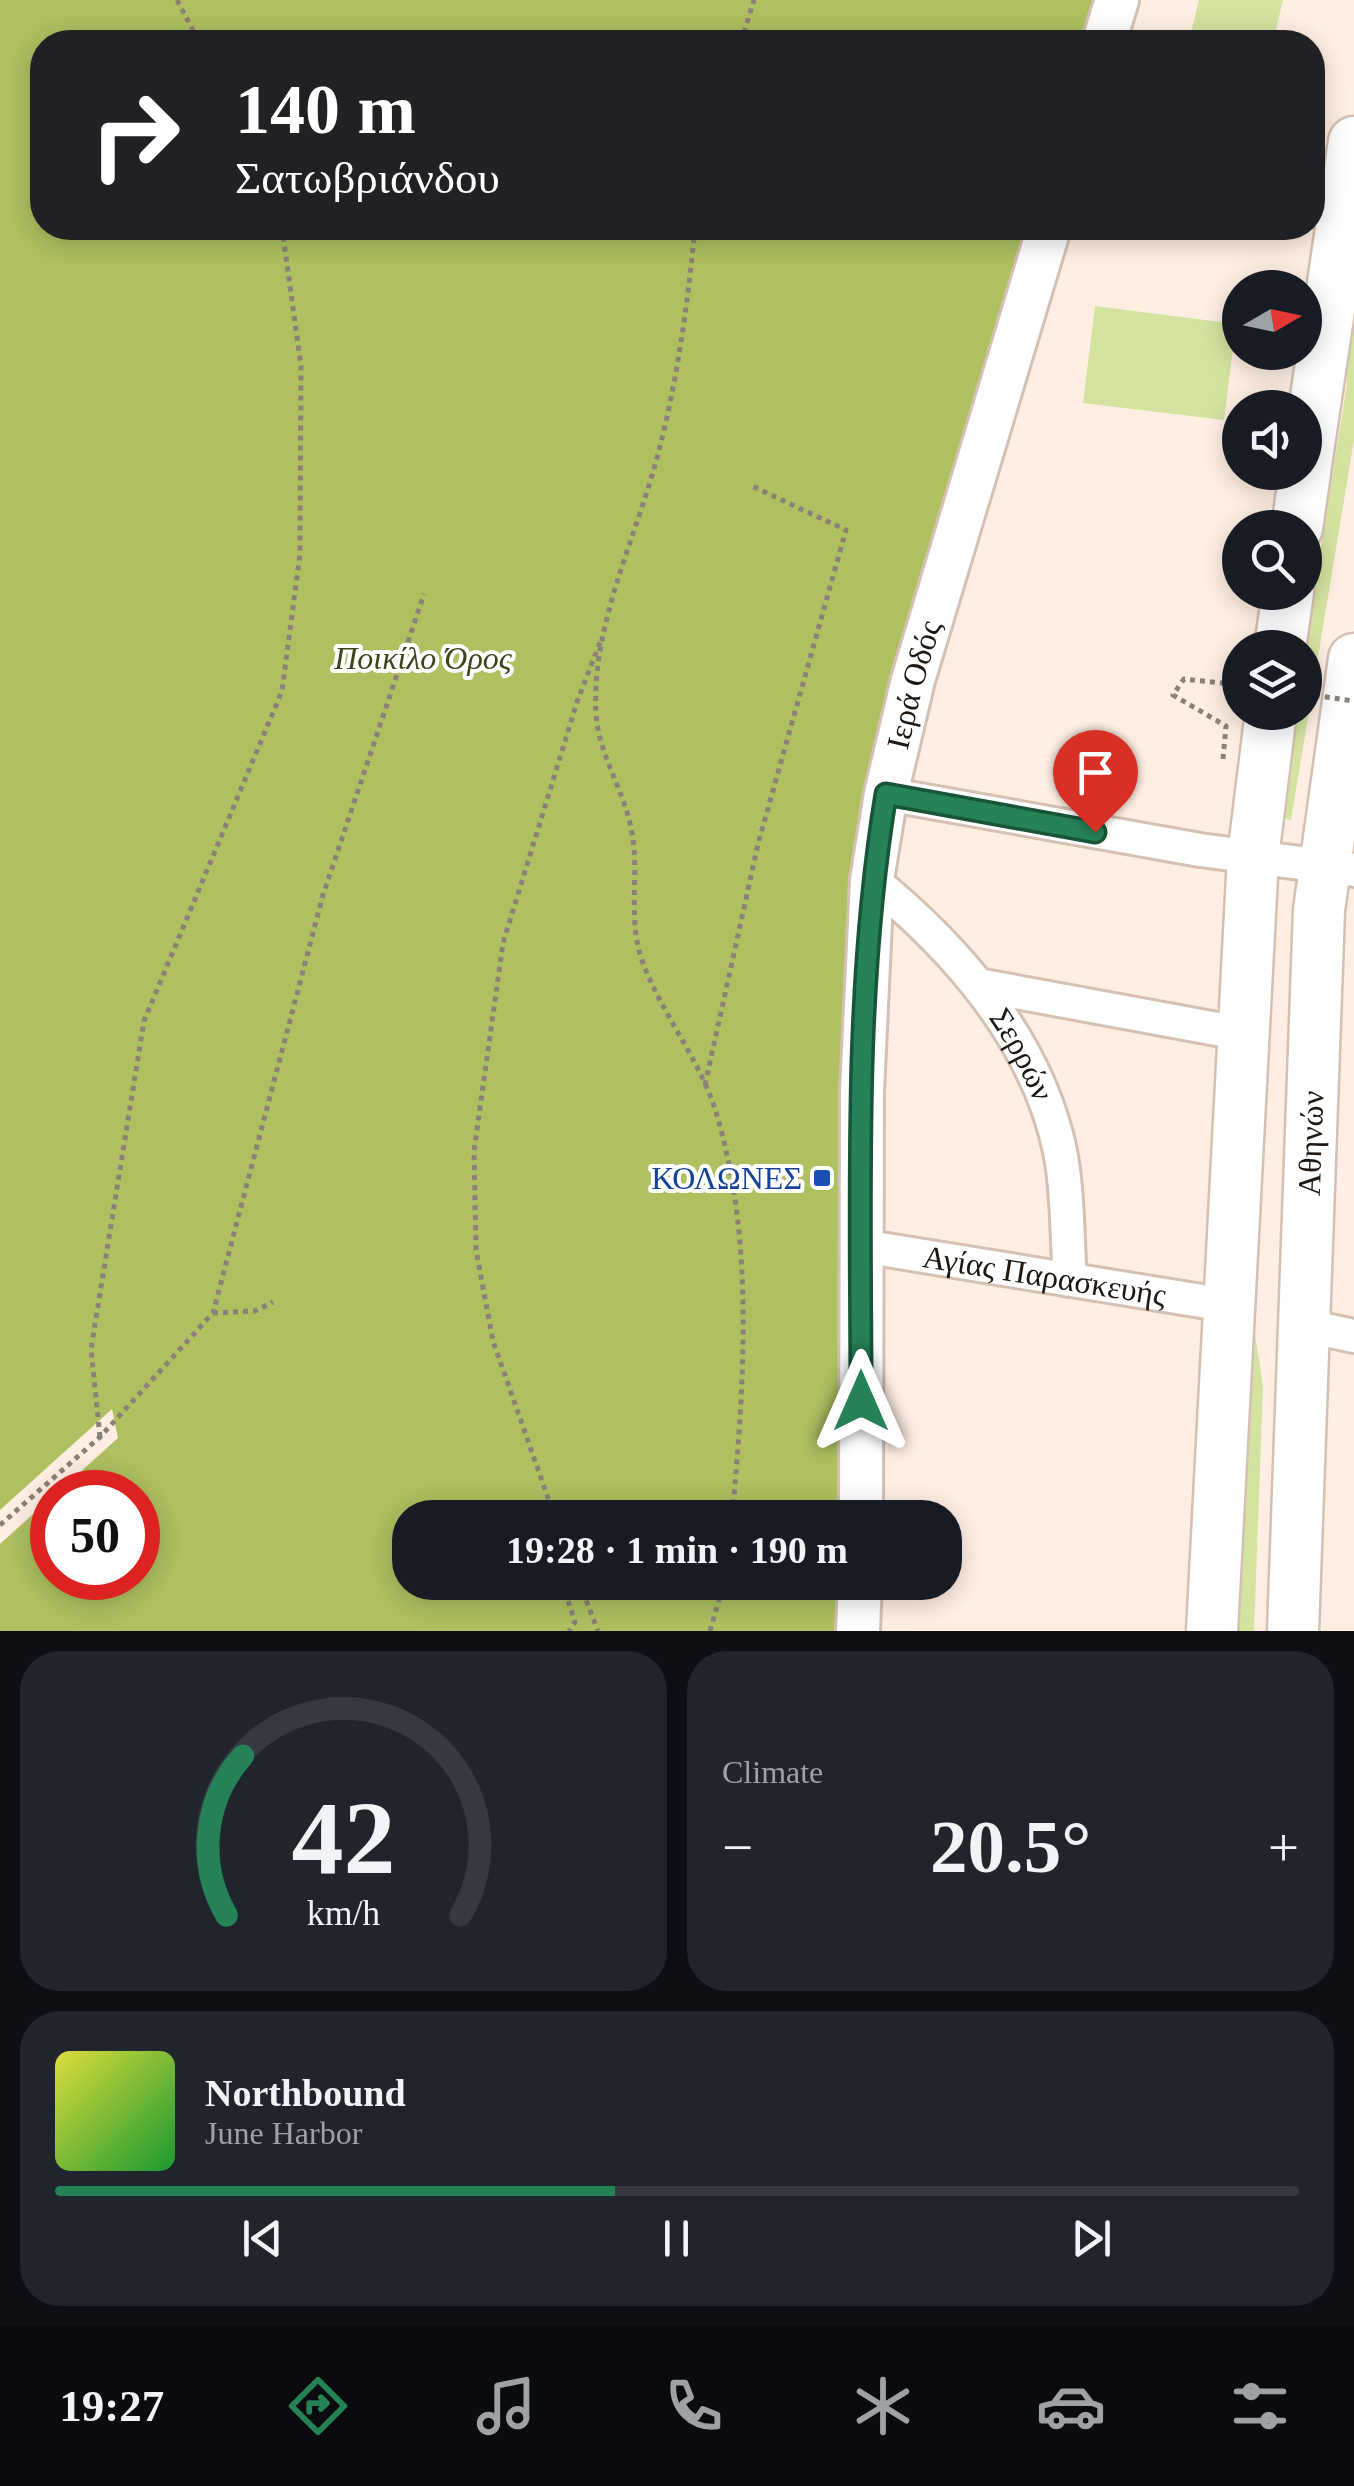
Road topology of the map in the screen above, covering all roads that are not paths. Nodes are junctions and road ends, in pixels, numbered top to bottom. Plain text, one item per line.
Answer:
1 (1117, 0) edge
2 (1108, 30) edge
3 (1354, 142) edge
4 (1045, 240) edge
5 (1317, 390) edge
6 (1354, 659) edge
7 (1269, 730) edge
8 (886, 794) junction
9 (1343, 855) edge
10 (1253, 856) junction
11 (872, 880) junction
12 (978, 985) junction
13 (1244, 1034) junction
14 (862, 1246) junction
15 (1070, 1280) junction
16 (1226, 1305) junction
17 (1302, 1325) junction
18 (1354, 1336) edge
19 (861, 1500) edge
20 (859, 1600) edge
21 (858, 1631) edge
22 (1212, 1631) edge
23 (1292, 1631) edge

1 - 2 main road
3 - 5 highway
4 - 8 main road, Ιερά Οδός
6 - 9 highway, Αθηνών
7 - 10 highway
8 - 10 street
8 - 11 main road, Ιερά Οδός
9 - 10 street
9 - 17 highway, Αθηνών
10 - 13 highway
11 - 12 street, Σερρών
11 - 14 main road, Ιερά Οδός
12 - 13 street
12 - 15 street, Σερρών
13 - 16 highway
14 - 15 street, Αγίας Παρασκευής
14 - 19 main road, Ιερά Οδός
15 - 16 street, Αγίας Παρασκευής
16 - 22 highway
17 - 18 street
17 - 23 highway, Αθηνών
20 - 21 main road

